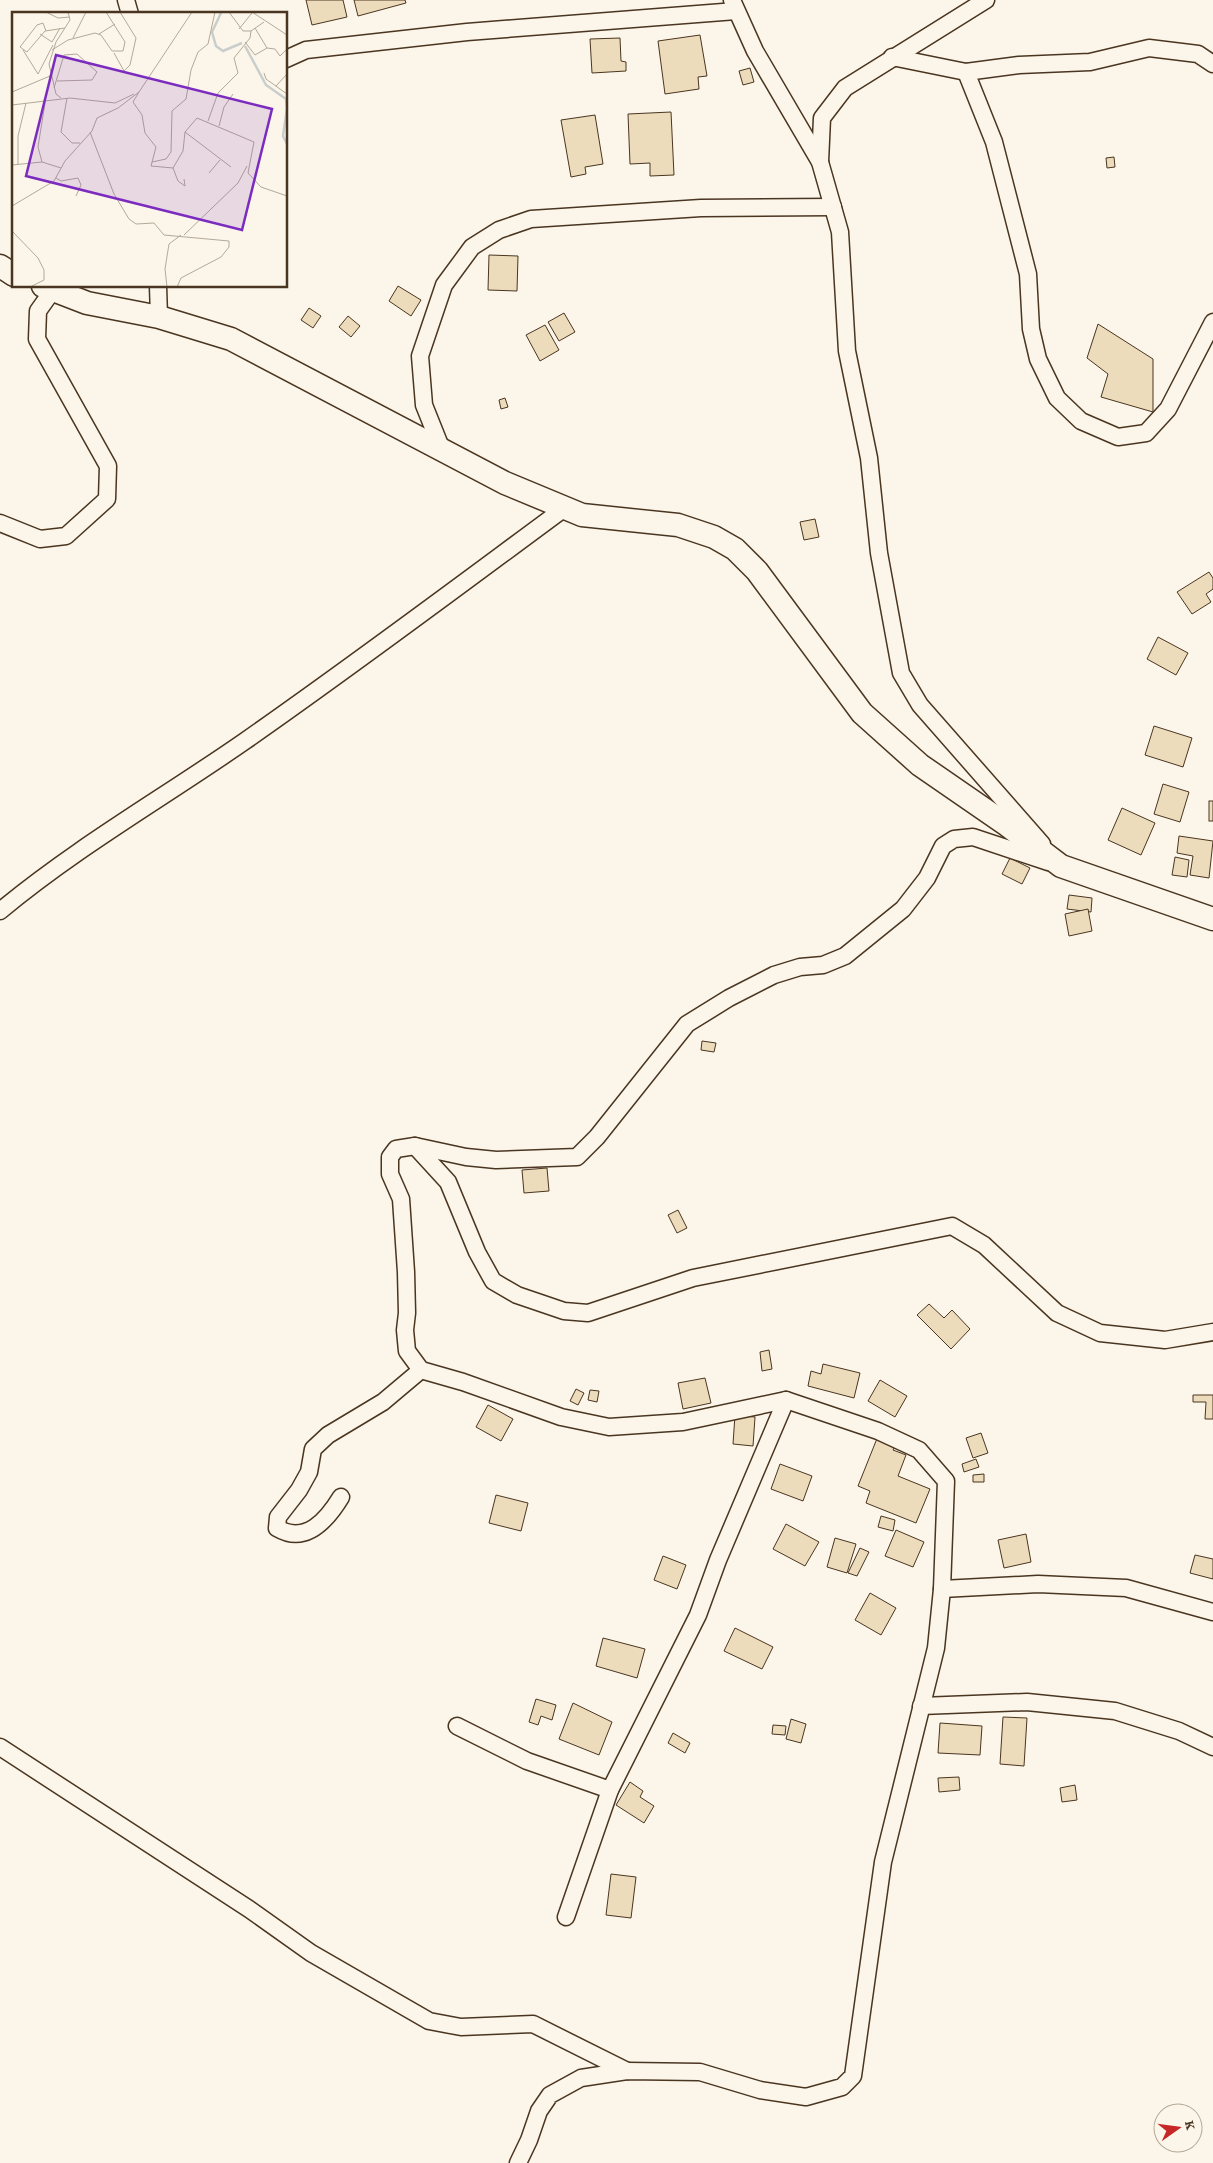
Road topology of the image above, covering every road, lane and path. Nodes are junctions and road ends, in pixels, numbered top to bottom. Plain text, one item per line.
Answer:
1 (986, 0) edge
2 (734, 5) edge
3 (892, 57) junction
4 (288, 58) edge
5 (1213, 64) edge
6 (966, 72) junction
7 (820, 162) junction
8 (833, 207) junction
9 (0, 266) edge
10 (12, 274) edge
11 (48, 288) edge
12 (158, 288) edge
13 (159, 317) junction
14 (1213, 322) edge
15 (442, 450) junction
16 (566, 507) junction
17 (0, 523) edge
18 (1061, 866) junction
19 (0, 911) edge
20 (1213, 919) edge
21 (415, 1146) junction
22 (1213, 1332) edge
23 (421, 1370) junction
24 (786, 1400) junction
25 (341, 1497) dead end
26 (942, 1589) junction
27 (1213, 1612) edge
28 (921, 1706) junction
29 (457, 1726) dead end
30 (0, 1747) edge
31 (1213, 1747) edge
32 (610, 1790) junction
33 (566, 1917) dead end
34 (627, 2071) junction
35 (518, 2163) edge

1 - 3 street
2 - 4 street
2 - 7 street
3 - 6 street
3 - 7 street
5 - 6 street
6 - 14 street
7 - 8 street
8 - 15 street
8 - 18 street
9 - 10 street
11 - 13 street
11 - 17 street
12 - 13 street
13 - 15 street
15 - 16 street
16 - 18 street
16 - 19 street
18 - 20 street
18 - 21 street
21 - 22 street
21 - 23 street
23 - 24 street
23 - 25 street
24 - 26 street
24 - 32 street
26 - 27 street
26 - 28 street
28 - 31 street
28 - 34 street
29 - 32 street
30 - 34 street
32 - 33 street
34 - 35 street

